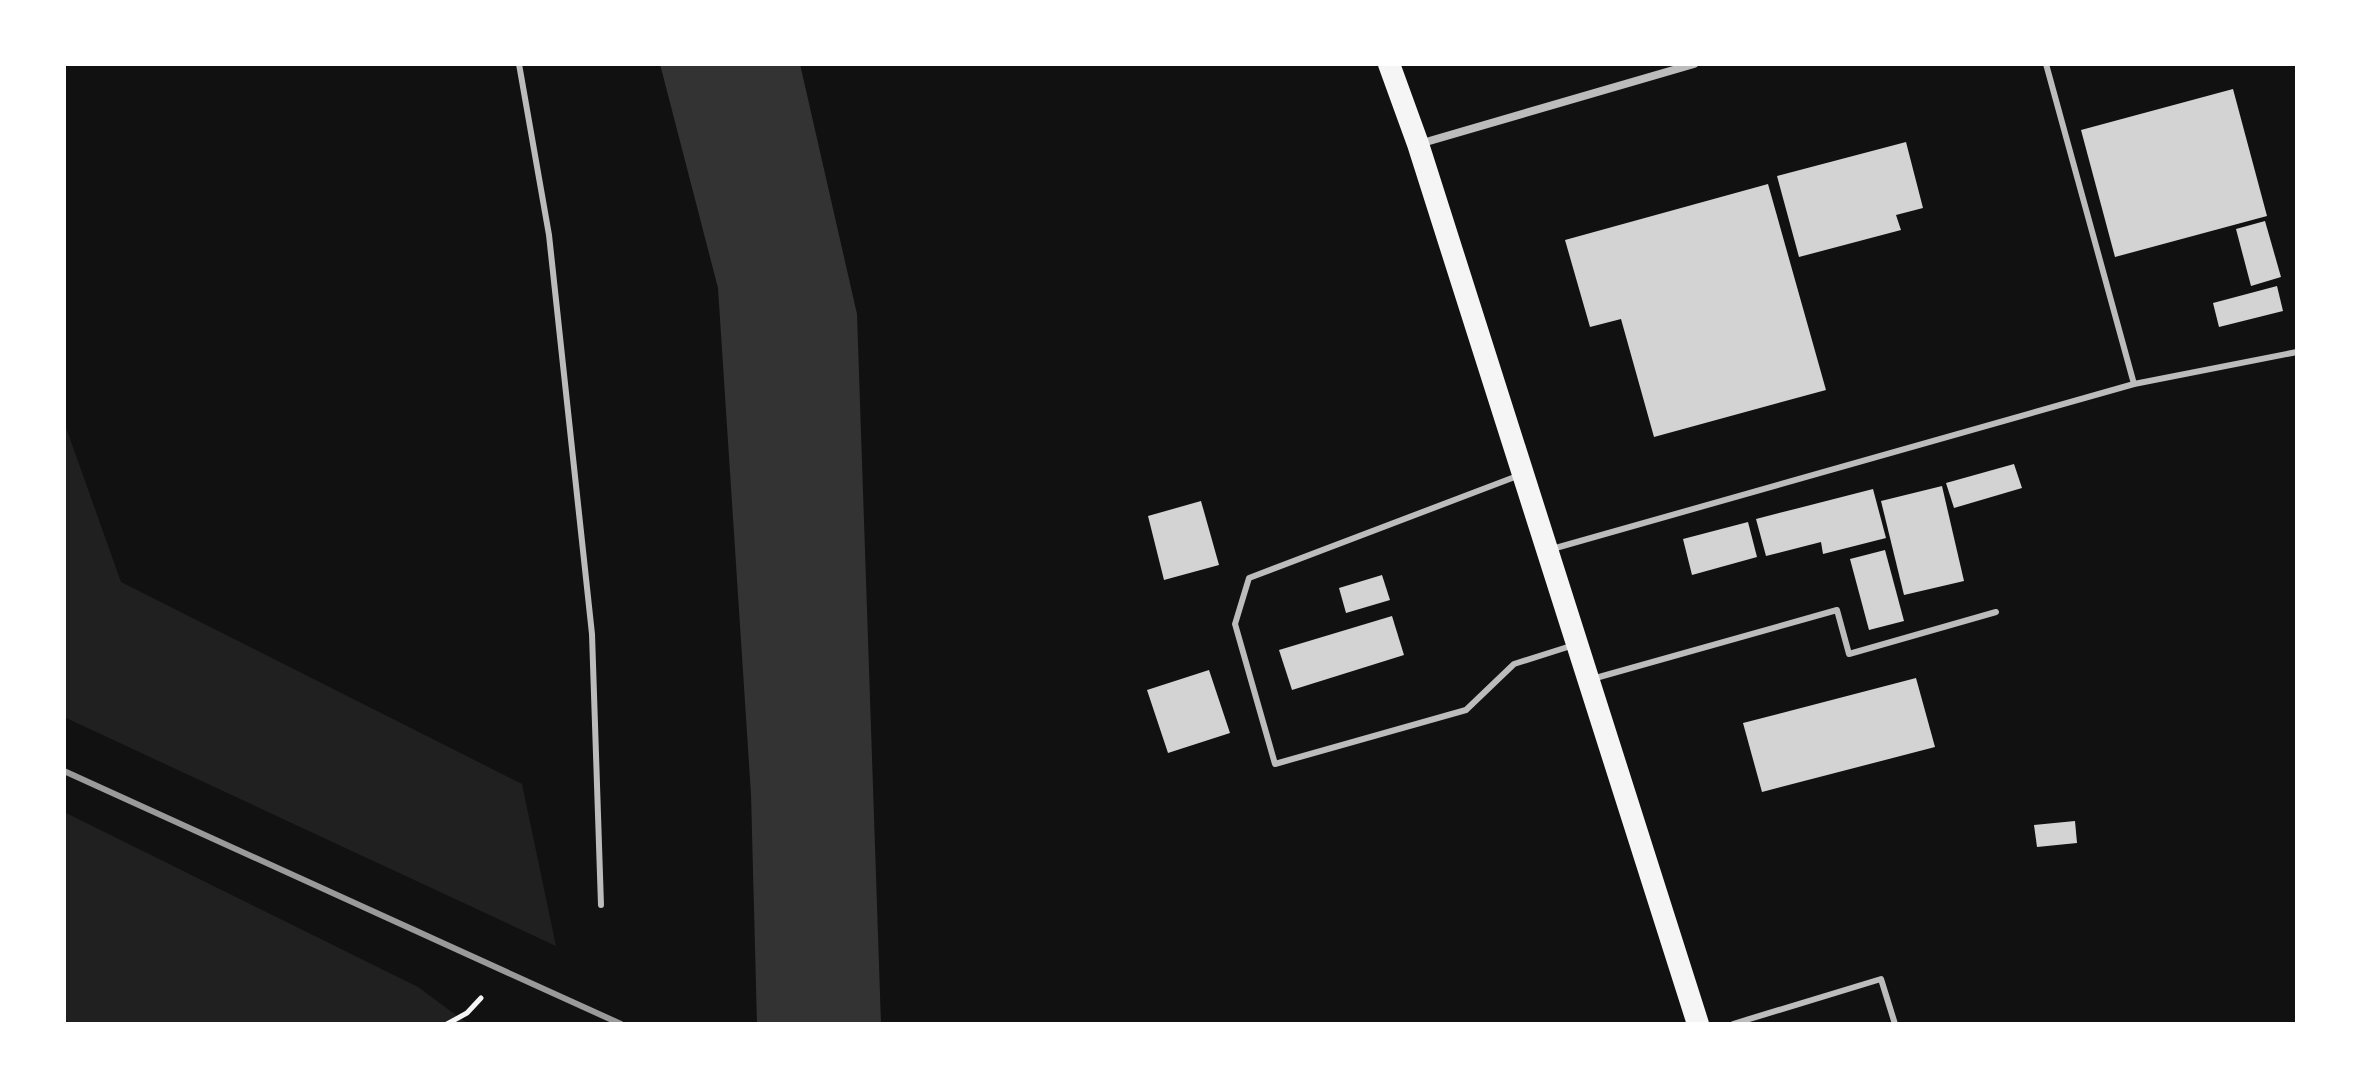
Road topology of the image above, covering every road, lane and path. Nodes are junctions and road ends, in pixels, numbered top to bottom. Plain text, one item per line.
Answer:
1 (519, 64) edge
2 (1389, 64) edge
3 (1694, 64) edge
4 (2046, 64) edge
5 (1418, 144) junction
6 (2297, 352) edge
7 (2134, 384) junction
8 (1524, 474) junction
9 (1548, 550) junction
10 (1996, 612) dead end
11 (1577, 644) junction
12 (1588, 680) junction
13 (601, 905) dead end
14 (481, 998) dead end
15 (447, 1024) edge
16 (1698, 1024) edge
17 (1733, 1024) edge
18 (1895, 1024) edge

1 - 13 lane
2 - 5 highway
3 - 5 street
4 - 7 lane
5 - 8 highway
6 - 7 lane
7 - 9 lane
8 - 9 highway
8 - 11 lane
9 - 11 highway
10 - 12 lane
11 - 12 highway
12 - 16 highway
14 - 15 path
17 - 18 lane

